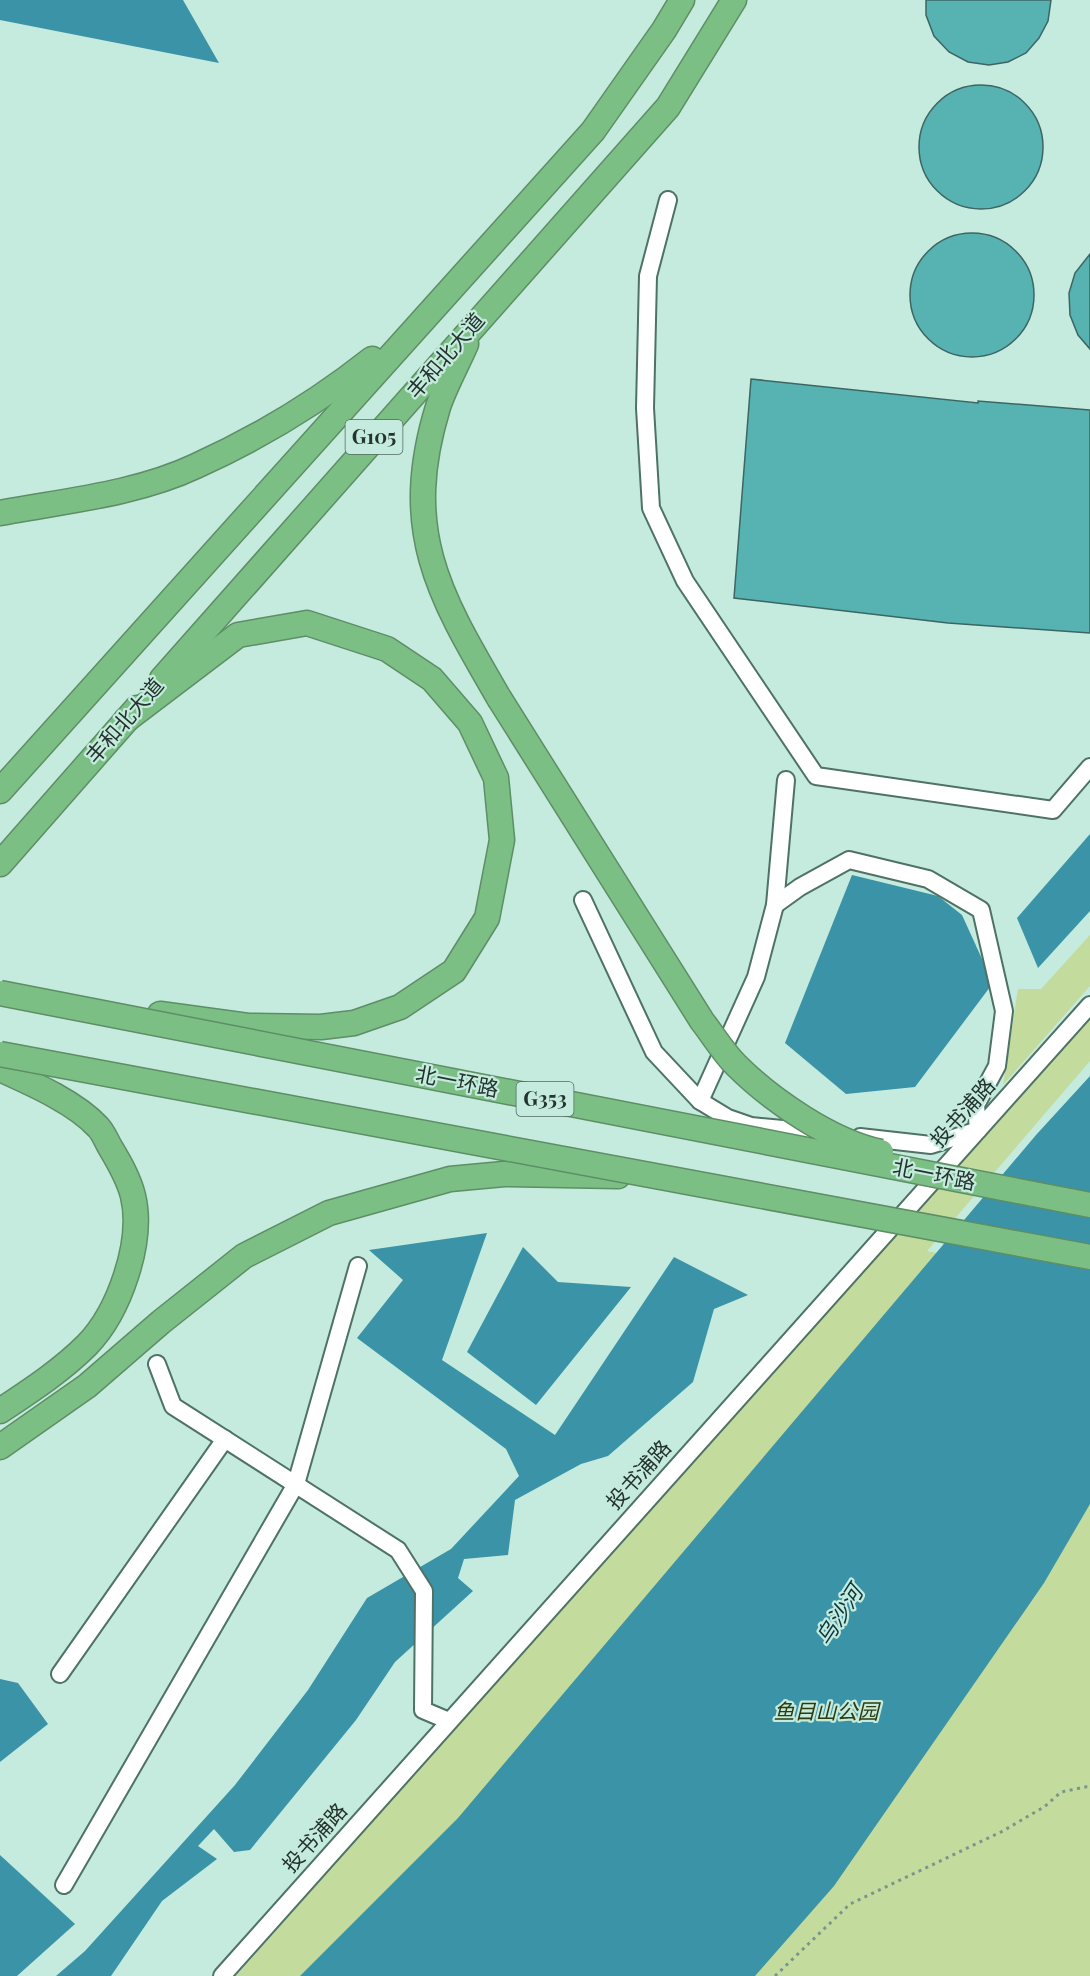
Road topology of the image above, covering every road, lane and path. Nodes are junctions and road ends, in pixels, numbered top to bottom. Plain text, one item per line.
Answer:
1 (682, 0) edge
2 (734, 0) edge
3 (668, 200) dead end
4 (422, 321) junction
5 (476, 322) junction
6 (0, 513) edge
7 (126, 720) junction
8 (1090, 767) edge
9 (786, 780) dead end
10 (0, 791) edge
11 (0, 864) edge
12 (583, 900) dead end
13 (775, 905) junction
14 (0, 992) edge
15 (1090, 1005) edge
16 (0, 1054) edge
17 (0, 1069) edge
18 (700, 1101) junction
19 (978, 1130) junction
20 (652, 1176) junction
21 (1090, 1190) edge
22 (1090, 1205) edge
23 (1090, 1257) edge
24 (358, 1266) dead end
25 (157, 1364) dead end
26 (0, 1411) edge
27 (225, 1439) junction
28 (0, 1447) edge
29 (296, 1484) junction
30 (60, 1674) dead end
31 (449, 1721) junction
32 (1090, 1786) edge
33 (64, 1885) dead end
34 (222, 1976) edge
35 (775, 1976) edge

1 - 4 highway, 丰和北大道 / G105
2 - 5 highway, 丰和北大道 / G105
3 - 8 street
4 - 6 highway
4 - 10 highway, 丰和北大道 / G105
5 - 7 highway, 丰和北大道 / G105
5 - 21 highway, bridge
7 - 11 highway, 丰和北大道 / G105
7 - 14 highway, bridge
9 - 13 street
12 - 18 street
13 - 18 street
13 - 19 street
14 - 22 highway, 北一环路 / G353, bridge
15 - 19 street, 投书浦路
16 - 20 highway, bridge
17 - 26 highway
18 - 19 street
19 - 31 street, 投书浦路
20 - 23 highway, bridge
20 - 28 highway, bridge
24 - 29 street
25 - 27 street
27 - 29 street
27 - 30 street
29 - 31 street
29 - 33 street
31 - 34 street, 投书浦路
32 - 35 path

